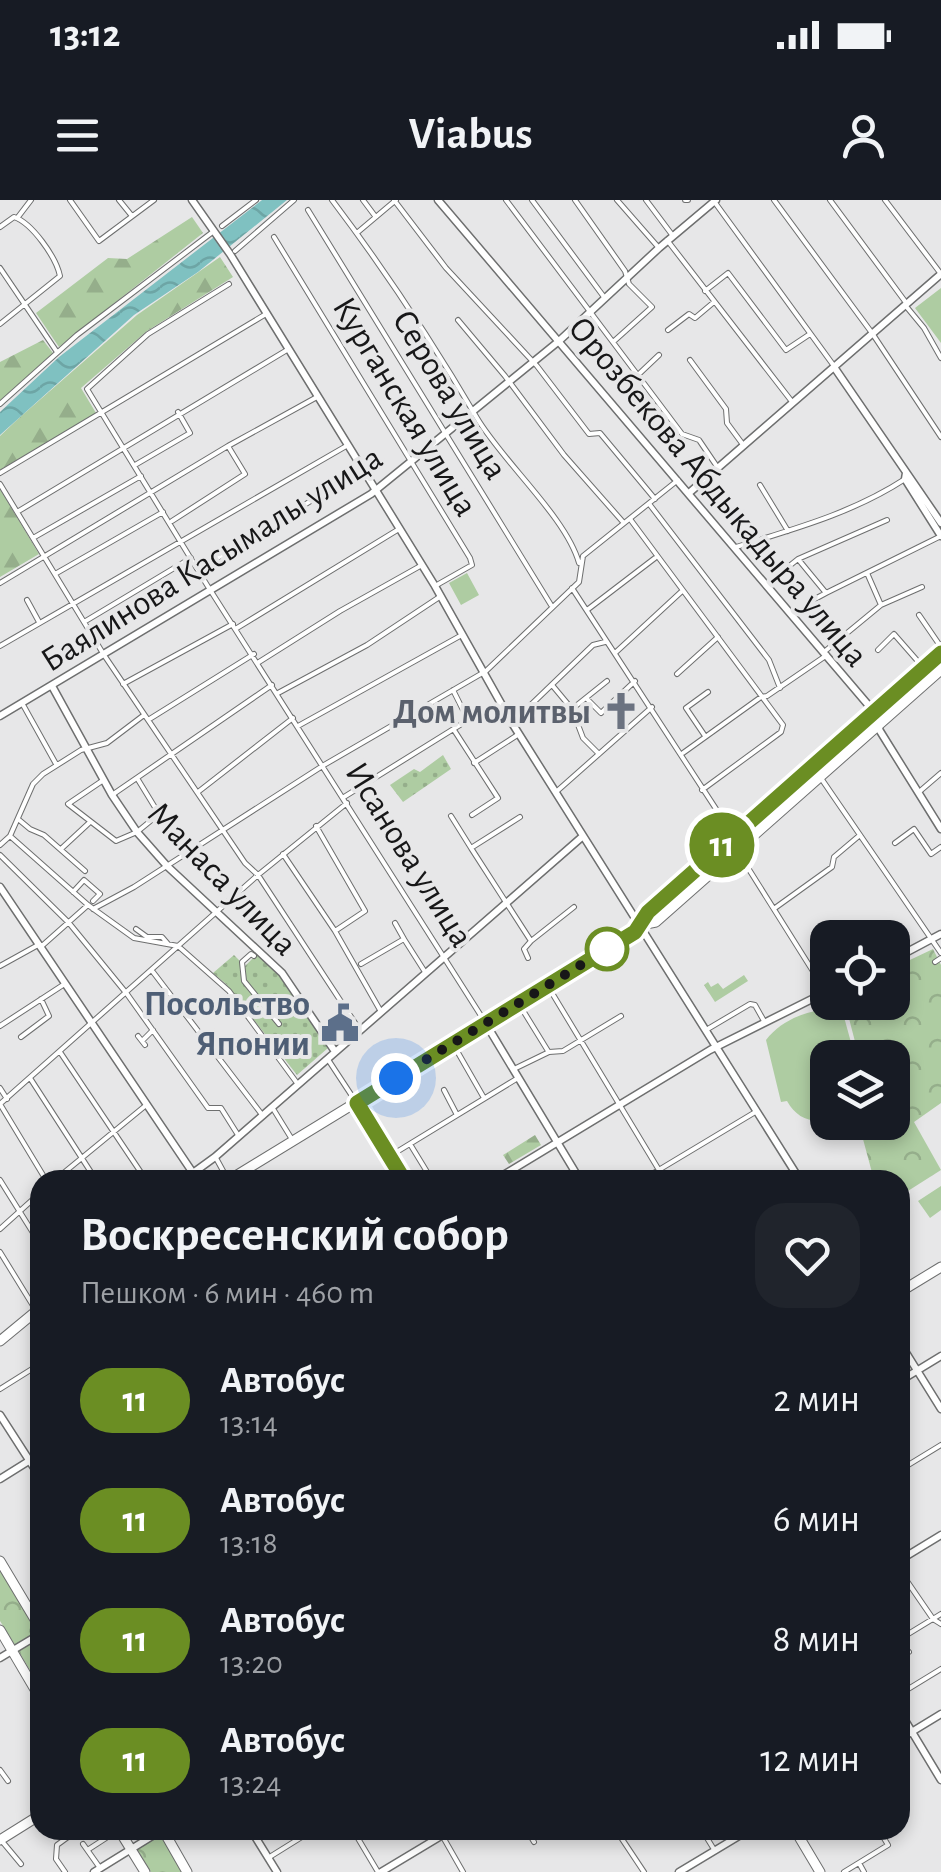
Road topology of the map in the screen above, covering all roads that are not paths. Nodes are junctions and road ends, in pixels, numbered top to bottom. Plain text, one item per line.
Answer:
1 (31, 200) edge
2 (70, 200) edge
3 (119, 200) edge
4 (154, 200) edge
5 (192, 200) edge
6 (254, 200) edge
7 (294, 200) edge
8 (332, 200) edge
9 (363, 200) edge
10 (395, 200) edge
11 (438, 200) edge
12 (506, 200) edge
13 (532, 200) edge
14 (574, 200) edge
15 (616, 200) edge
16 (646, 200) edge
17 (714, 200) edge
18 (774, 200) edge
19 (830, 200) edge
20 (886, 200) edge
21 (308, 210) dead end
22 (18, 217) junction
23 (132, 217) junction
24 (376, 217) junction
25 (222, 226) dead end
26 (0, 227) edge
27 (214, 232) junction
28 (357, 233) junction
29 (274, 237) dead end
30 (670, 238) junction
31 (659, 248) junction
32 (232, 252) junction
33 (0, 268) edge
34 (941, 274) edge
35 (627, 277) junction
36 (230, 284) dead end
37 (706, 291) junction
38 (604, 298) junction
39 (714, 302) junction
40 (906, 304) junction
41 (26, 305) junction
42 (589, 312) junction
43 (266, 314) junction
44 (458, 320) dead end
45 (0, 324) edge
46 (668, 330) dead end
47 (872, 333) junction
48 (810, 334) junction
49 (559, 340) junction
50 (613, 342) junction
51 (288, 350) junction
52 (57, 352) junction
53 (658, 356) dead end
54 (941, 358) edge
55 (690, 360) dead end
56 (532, 362) junction
57 (834, 367) junction
58 (639, 374) junction
59 (509, 382) junction
60 (318, 397) junction
61 (793, 403) junction
62 (0, 404) edge
63 (474, 410) junction
64 (102, 412) junction
65 (178, 412) junction
66 (446, 433) junction
67 (940, 434) edge
68 (228, 446) junction
69 (348, 446) junction
70 (744, 446) junction
71 (124, 448) junction
72 (412, 462) junction
73 (135, 466) junction
74 (718, 468) junction
75 (363, 470) junction
76 (0, 473) edge
77 (141, 476) junction
78 (905, 476) junction
79 (678, 480) junction
80 (0, 484) edge
81 (760, 485) dead end
82 (376, 490) junction
83 (689, 492) junction
84 (152, 493) junction
85 (655, 500) junction
86 (649, 504) junction
87 (16, 512) junction
88 (162, 512) junction
89 (887, 520) dead end
90 (627, 521) junction
91 (170, 522) junction
92 (941, 522) edge
93 (400, 528) junction
94 (788, 531) junction
95 (941, 536) edge
96 (32, 538) junction
97 (181, 539) junction
98 (736, 547) junction
99 (43, 556) junction
100 (656, 556) junction
101 (191, 558) junction
102 (798, 559) junction
103 (422, 565) junction
104 (580, 566) junction
105 (198, 570) junction
106 (868, 573) junction
107 (54, 574) junction
108 (0, 582) edge
109 (768, 583) junction
110 (435, 586) junction
111 (922, 586) dead end
112 (572, 588) junction
113 (212, 591) junction
114 (682, 592) junction
115 (826, 592) junction
116 (441, 596) junction
117 (27, 600) dead end
118 (812, 600) dead end
119 (72, 603) junction
120 (552, 605) junction
121 (881, 606) junction
122 (587, 610) junction
123 (919, 615) dead end
124 (40, 622) junction
125 (84, 622) junction
126 (235, 626) junction
127 (462, 634) junction
128 (718, 638) junction
129 (606, 642) junction
130 (0, 646) edge
131 (878, 650) dead end
132 (941, 650) edge
133 (614, 653) junction
134 (254, 654) junction
135 (826, 654) junction
136 (104, 655) junction
137 (259, 662) junction
138 (924, 668) junction
139 (941, 670) edge
140 (482, 674) junction
141 (677, 674) dead end
142 (607, 681) dead end
143 (634, 682) junction
144 (124, 684) junction
145 (272, 685) junction
146 (552, 685) junction
147 (52, 686) junction
148 (780, 688) junction
149 (453, 690) junction
150 (708, 692) dead end
151 (278, 693) junction
152 (761, 697) junction
153 (588, 700) junction
154 (22, 703) junction
155 (652, 707) junction
156 (572, 708) junction
157 (874, 711) junction
158 (0, 716) edge
159 (146, 718) junction
160 (293, 718) junction
161 (512, 723) junction
162 (878, 724) junction
163 (298, 726) junction
164 (454, 730) junction
165 (519, 734) junction
166 (706, 736) junction
167 (88, 749) junction
168 (171, 754) junction
169 (598, 754) junction
170 (682, 754) junction
171 (474, 763) junction
172 (56, 764) junction
173 (324, 765) junction
174 (812, 765) junction
175 (941, 773) edge
176 (821, 776) junction
177 (136, 778) junction
178 (104, 780) junction
179 (702, 790) junction
180 (197, 792) junction
181 (556, 792) junction
182 (919, 792) junction
183 (112, 794) junction
184 (345, 800) junction
185 (472, 815) dead end
186 (451, 816) dead end
187 (520, 816) dead end
188 (17, 818) junction
189 (90, 823) junction
190 (316, 826) junction
191 (221, 828) junction
192 (941, 829) edge
193 (137, 832) junction
194 (733, 835) junction
195 (860, 835) junction
196 (583, 836) junction
197 (4, 840) edge
198 (894, 843) dead end
199 (941, 847) edge
200 (470, 848) junction
201 (61, 849) junction
202 (737, 850) junction
203 (282, 854) junction
204 (0, 855) edge
205 (167, 866) junction
206 (85, 871) dead end
207 (258, 875) junction
208 (0, 887) edge
209 (73, 892) junction
210 (3, 898) edge
211 (94, 901) dead end
212 (504, 904) junction
213 (90, 907) junction
214 (574, 908) dead end
215 (774, 909) junction
216 (218, 911) junction
217 (69, 923) junction
218 (395, 923) dead end
219 (641, 925) junction
220 (136, 930) dead end
221 (335, 931) junction
222 (941, 934) edge
223 (404, 939) junction
224 (932, 940) junction
225 (531, 941) junction
226 (168, 944) junction
227 (38, 945) junction
228 (178, 946) junction
229 (910, 951) edge
230 (257, 954) junction
231 (445, 956) junction
232 (528, 958) dead end
233 (939, 958) edge
234 (362, 964) dead end
235 (810, 965) edge
236 (0, 966) edge
237 (152, 971) junction
238 (425, 972) junction
239 (64, 984) junction
240 (548, 986) junction
241 (127, 994) junction
242 (40, 999) junction
243 (810, 999) edge
244 (519, 1004) junction
245 (380, 1010) junction
246 (621, 1016) dead end
247 (764, 1022) junction
248 (279, 1024) dead end
249 (486, 1024) junction
250 (90, 1025) junction
251 (0, 1026) edge
252 (358, 1029) junction
253 (153, 1030) junction
254 (706, 1030) junction
255 (21, 1037) dead end
256 (142, 1041) dead end
257 (581, 1041) junction
258 (453, 1044) junction
259 (716, 1046) junction
260 (334, 1050) junction
261 (60, 1052) junction
262 (549, 1052) junction
263 (326, 1058) junction
264 (513, 1070) junction
265 (30, 1078) junction
266 (518, 1078) junction
267 (298, 1083) junction
268 (0, 1088) edge
269 (444, 1090) dead end
270 (484, 1098) junction
271 (6, 1099) junction
272 (357, 1103) junction
273 (618, 1103) junction
274 (0, 1104) edge
275 (145, 1106) junction
276 (272, 1108) junction
277 (757, 1111) junction
278 (457, 1115) junction
279 (263, 1116) junction
280 (113, 1130) junction
281 (239, 1136) junction
282 (557, 1141) junction
283 (293, 1142) junction
284 (410, 1144) junction
285 (82, 1156) junction
286 (390, 1156) junction
287 (215, 1158) junction
288 (40, 1170) edge
289 (66, 1170) edge
290 (90, 1170) edge
291 (139, 1170) edge
292 (186, 1170) edge
293 (198, 1170) edge
294 (222, 1170) edge
295 (245, 1170) edge
296 (398, 1170) edge
297 (426, 1170) edge
298 (511, 1170) edge
299 (574, 1170) edge
300 (658, 1170) joint
301 (794, 1170) edge
302 (0, 1180) edge
303 (30, 1203) edge
304 (20, 1212) junction
305 (30, 1228) edge
306 (0, 1229) edge
307 (0, 1252) edge
308 (941, 1267) edge
309 (910, 1286) edge
310 (30, 1298) edge
311 (30, 1318) edge
312 (1, 1336) edge
313 (941, 1356) edge
314 (910, 1359) edge
315 (30, 1370) edge
316 (917, 1371) junction
317 (910, 1376) edge
318 (0, 1389) edge
319 (941, 1409) edge
320 (0, 1415) edge
321 (941, 1445) edge
322 (30, 1460) joint
323 (910, 1464) edge
324 (0, 1479) edge
325 (941, 1535) edge
326 (910, 1554) edge
327 (0, 1560) edge
328 (910, 1585) edge
329 (30, 1613) edge
330 (941, 1614) edge
331 (934, 1619) junction
332 (941, 1624) edge
333 (0, 1630) edge
334 (910, 1633) edge
335 (30, 1638) edge
336 (12, 1651) junction
337 (0, 1658) edge
338 (941, 1669) edge
339 (30, 1681) edge
340 (910, 1688) edge
341 (941, 1714) edge
342 (910, 1729) joint
343 (0, 1770) edge
344 (941, 1780) edge
345 (8, 1781) dead end
346 (30, 1822) edge
347 (1, 1840) edge
348 (64, 1840) edge
349 (103, 1840) edge
350 (125, 1840) edge
351 (146, 1840) edge
352 (168, 1840) edge
353 (257, 1840) edge
354 (297, 1840) edge
355 (359, 1840) edge
356 (430, 1840) edge
357 (445, 1840) edge
358 (623, 1840) edge
359 (708, 1840) edge
360 (732, 1840) edge
361 (802, 1840) edge
362 (885, 1840) edge
363 (83, 1844) dead end
364 (131, 1849) junction
365 (87, 1850) junction
366 (714, 1851) junction
367 (268, 1858) junction
368 (859, 1863) junction
369 (20, 1864) dead end
370 (97, 1870) edge
371 (64, 1872) edge
372 (145, 1872) edge
373 (188, 1872) edge
374 (277, 1872) edge
375 (380, 1872) edge
376 (463, 1872) edge
377 (644, 1872) edge
378 (680, 1872) edge
379 (820, 1872) edge
380 (844, 1872) edge
381 (864, 1872) edge

1 - 22 street
2 - 23 street
3 - 23 street
4 - 23 street
5 - 27 street
6 - 25 street
7 - 32 street
8 - 28 street
9 - 24 street
10 - 24 street
10 - 56 street
11 - 49 street, Орозбекова Абдыкадыра улица
12 - 42 street
13 - 38 street
14 - 35 street
15 - 31 street
16 - 30 street
17 - 30 street, Баялинова Касымалы улица
17 - 48 street
18 - 47 street
19 - 40 street
20 - 34 street
21 - 66 street, Серова улица
22 - 26 street
22 - 41 street
24 - 28 street
27 - 32 street
27 - 52 street
28 - 63 street
29 - 72 street, Курганская улица
30 - 31 street, Баялинова Касымалы улица
30 - 37 street
31 - 35 street, Баялинова Касымалы улица
32 - 43 street
33 - 41 street
34 - 40 street
35 - 38 street, Баялинова Касымалы улица
35 - 50 street
36 - 64 street, Исанова улица
37 - 39 street
37 - 48 street
38 - 42 street, Баялинова Касымалы улица
39 - 46 street
39 - 61 street
40 - 47 street
40 - 54 street
41 - 45 street
41 - 52 street
42 - 49 street, Баялинова Касымалы улица
42 - 50 street
43 - 51 street
43 - 64 street
44 - 59 street
47 - 57 street
47 - 67 street
48 - 57 street
49 - 56 street, Баялинова Касымалы улица
49 - 79 street, Орозбекова Абдыкадыра улица
50 - 58 street
51 - 60 street
51 - 65 street
52 - 62 street
53 - 58 street
55 - 70 street
56 - 59 street, Баялинова Касымалы улица
56 - 85 street
57 - 61 street
57 - 78 street
58 - 74 street
59 - 63 street, Баялинова Касымалы улица
59 - 90 street
60 - 68 street
60 - 69 street
61 - 70 street
63 - 66 street, Баялинова Касымалы улица
63 - 104 street
64 - 71 street, Исанова улица
64 - 76 street
65 - 71 street
65 - 73 street
66 - 72 street, Баялинова Касымалы улица
66 - 120 street, Серова улица
68 - 84 street
68 - 91 street
69 - 75 street
69 - 97 street
70 - 74 street
71 - 73 street, Исанова улица
71 - 87 street
72 - 82 street, Баялинова Касымалы улица
72 - 110 street, Курганская улица
73 - 77 street, Исанова улица
74 - 83 street
75 - 82 street
75 - 105 street
77 - 84 street, Исанова улица
77 - 96 street
78 - 92 street
78 - 94 street
78 - 95 street
79 - 83 street, Орозбекова Абдыкадыра улица
79 - 85 street
80 - 87 street
81 - 94 street
82 - 93 street
82 - 113 street, Баялинова Касымалы улица
83 - 98 street, Орозбекова Абдыкадыра улица
84 - 88 street, Исанова улица
84 - 99 street
85 - 86 street
86 - 90 street
86 - 148 street
87 - 96 street
88 - 91 street, Исанова улица
88 - 107 street
89 - 102 street
90 - 100 street
90 - 104 street
91 - 97 street, Исанова улица
93 - 103 street
93 - 126 street
94 - 98 street
95 - 106 street
96 - 99 street
97 - 101 street, Исанова улица
97 - 119 street
98 - 109 street, Орозбекова Абдыкадыра улица
99 - 107 street
99 - 108 street
100 - 114 street
100 - 122 street
101 - 105 street, Исанова улица
101 - 125 street
102 - 109 street
102 - 115 street
103 - 110 street
103 - 137 street
104 - 112 street
105 - 113 street, Исанова улица
106 - 115 street
106 - 121 street
107 - 119 street
109 - 135 street, Орозбекова Абдыкадыра улица
110 - 116 street
111 - 121 street
112 - 120 street
112 - 122 street
113 - 126 street, Исанова улица
113 - 136 street, Баялинова Касымалы улица
114 - 128 street
114 - 133 street
115 - 118 street
116 - 127 street
116 - 151 street
117 - 124 street
119 - 124 street
119 - 125 street
120 - 140 street
121 - 135 street
122 - 129 street
123 - 132 street
124 - 130 street
125 - 136 street
126 - 134 street, Исанова улица
126 - 144 street
127 - 140 street
127 - 163 street
128 - 141 street
128 - 152 street
129 - 133 street
129 - 146 street
131 - 138 street
132 - 138 main road
133 - 143 street
134 - 137 street, Исанова улица
134 - 159 street
135 - 148 street
135 - 157 street, Орозбекова Абдыкадыра улица
136 - 144 street
136 - 147 street, Баялинова Касымалы улица
137 - 145 street, Исанова улица
138 - 157 main road
139 - 162 main road
140 - 149 street
140 - 161 street
142 - 153 street
143 - 153 street
143 - 155 street
144 - 159 street
145 - 151 street, Исанова улица
145 - 168 street
146 - 156 street
146 - 161 street
147 - 154 street, Баялинова Касымалы улица
147 - 167 street, Манаса улица
148 - 152 street
149 - 164 street
149 - 173 street
150 - 166 street
151 - 160 street, Исанова улица
152 - 166 street
152 - 179 street
153 - 156 street
154 - 158 street, Баялинова Касымалы улица
154 - 172 street
155 - 169 street
155 - 170 street
156 - 169 street
157 - 162 street, Орозбекова Абдыкадыра улица
157 - 174 main road
159 - 167 street
159 - 168 street
160 - 163 street, Исанова улица
160 - 180 street
161 - 165 street
162 - 176 main road
162 - 182 street, Орозбекова Абдыкадыра улица
163 - 173 street, Исанова улица
164 - 171 street
164 - 184 street
165 - 171 street
165 - 181 street
166 - 170 street
167 - 172 street
167 - 178 street, Манаса улица
168 - 177 street
168 - 180 street
169 - 181 street
170 - 179 street
171 - 185 street
172 - 188 street
173 - 184 street, Исанова улица
173 - 191 street
174 - 176 street
174 - 194 main road
175 - 182 street
176 - 195 street
176 - 202 main road
177 - 183 street
177 - 193 street
178 - 183 street, Манаса улица
178 - 189 street
179 - 194 street
180 - 191 street
181 - 196 street
182 - 192 street, Орозбекова Абдыкадыра улица
183 - 193 street, Манаса улица
184 - 190 street
184 - 231 street, Исанова улица
186 - 200 street
187 - 200 street
188 - 197 street
188 - 201 street
189 - 193 street
189 - 201 street
190 - 203 street
190 - 221 street
191 - 205 street
191 - 207 street
193 - 205 street, Манаса улица
194 - 219 main road
195 - 215 street
195 - 224 street
196 - 212 street
196 - 219 street
197 - 209 street
198 - 199 street
200 - 212 street
201 - 206 street
202 - 215 street
202 - 219 main road
203 - 207 street
203 - 221 street
204 - 217 street
205 - 213 street
205 - 216 street, Манаса улица
207 - 216 street
207 - 252 street
208 - 210 street
209 - 211 street
209 - 213 street
210 - 227 street
212 - 225 street
212 - 231 street
213 - 217 street
213 - 226 street
214 - 225 street
215 - 235 street
216 - 228 street
216 - 230 street, Манаса улица
217 - 227 street
217 - 241 street
218 - 223 street
219 - 240 main road
219 - 254 street
220 - 226 street
221 - 245 street
222 - 224 street
223 - 234 street
223 - 238 street
224 - 229 street
224 - 233 street
225 - 232 street
226 - 228 street
227 - 236 street
227 - 239 street
228 - 237 street
228 - 267 street
230 - 248 street
230 - 260 street, Манаса улица
231 - 238 street
231 - 249 street, Исанова улица
237 - 241 street
237 - 279 street
238 - 245 street
239 - 242 street
239 - 250 street
240 - 244 main road
240 - 257 street
241 - 250 street
241 - 253 street
242 - 251 street
242 - 255 street
243 - 247 street
244 - 249 main road
244 - 262 street
245 - 252 street
246 - 257 street
247 - 254 street
247 - 259 street
249 - 258 main road
249 - 264 street, Исанова улица
250 - 261 street
250 - 275 street
252 - 260 street
253 - 256 street
253 - 281 street
254 - 259 street
257 - 262 street
257 - 273 street
258 - 270 street
258 - 272 main road
259 - 273 street
259 - 277 street
260 - 263 street
261 - 265 street
261 - 280 street
262 - 264 street
263 - 267 street
263 - 272 street
264 - 266 street, Исанова улица
265 - 271 street
265 - 285 street
266 - 270 street
266 - 282 street, Исанова улица
267 - 276 street
268 - 271 street
269 - 278 street
270 - 278 street
271 - 274 street
272 - 283 main road
272 - 286 main road
273 - 282 street
273 - 300 street
274 - 288 street
275 - 280 street
275 - 292 street
276 - 279 street
276 - 283 street
277 - 300 street
277 - 301 street
278 - 284 street
279 - 281 street
280 - 285 street
280 - 291 street
281 - 287 street
282 - 298 street
282 - 299 street, Исанова улица
283 - 295 main road
284 - 286 street
284 - 297 street
285 - 289 street
285 - 290 street
286 - 296 main road
287 - 293 street
287 - 294 street
302 - 304 street
303 - 304 street
304 - 305 street
304 - 306 street
307 - 310 street
308 - 309 main road
311 - 312 main road
313 - 316 street
314 - 316 street
315 - 318 street
316 - 317 street
316 - 319 street
320 - 322 street
321 - 323 street
322 - 324 street
325 - 326 street
327 - 329 main road
328 - 331 street
330 - 331 street
331 - 332 street
331 - 334 street
333 - 336 main road
335 - 336 street
336 - 337 street
336 - 339 main road
338 - 340 street
341 - 342 street
342 - 344 street
343 - 345 street
346 - 347 main road
347 - 369 street
348 - 371 street
349 - 365 street
350 - 364 main road
351 - 364 street
352 - 373 main road
353 - 367 street
354 - 367 street
355 - 375 street
356 - 375 street
357 - 376 street
358 - 377 street
359 - 366 street
360 - 366 street
361 - 379 main road
362 - 368 street
363 - 365 street
364 - 370 street
364 - 372 main road
365 - 370 street
366 - 378 street
367 - 374 street
368 - 380 street
368 - 381 street

